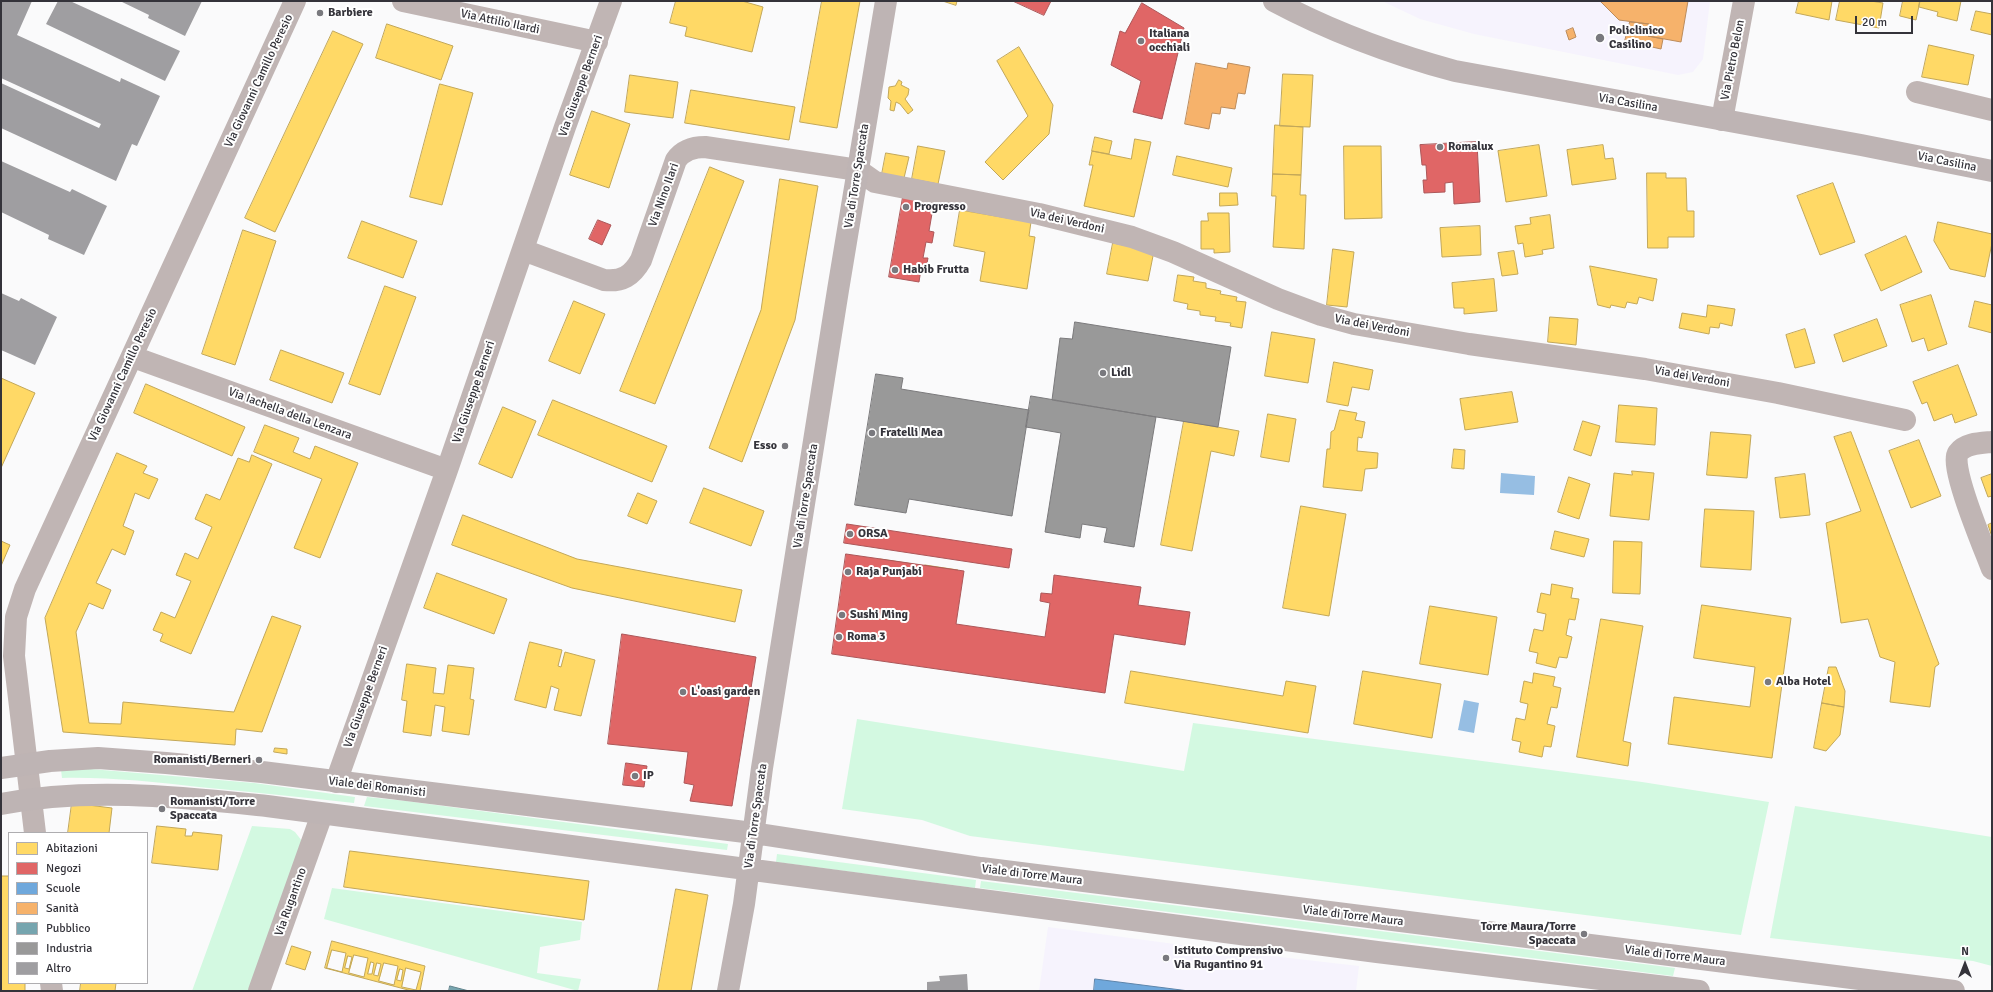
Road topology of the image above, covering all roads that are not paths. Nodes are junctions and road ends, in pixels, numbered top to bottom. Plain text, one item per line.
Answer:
1 (295, 1) edge
2 (403, 1) edge
3 (612, 1) edge
4 (886, 1) edge
5 (1274, 1) edge
6 (1744, 1) edge
7 (597, 42) junction
8 (1917, 92) dead end
9 (1992, 110) edge
10 (1722, 120) junction
11 (858, 170) junction
12 (1992, 171) edge
13 (523, 250) junction
14 (133, 357) junction
15 (1904, 420) dead end
16 (1992, 442) edge
17 (447, 470) junction
18 (1992, 569) edge
19 (8, 663) edge
20 (28, 763) junction
21 (1, 768) edge
22 (336, 782) junction
23 (32, 800) junction
24 (1, 804) edge
25 (322, 814) junction
26 (35, 832) edge
27 (753, 833) junction
28 (749, 870) junction
29 (259, 991) edge
30 (728, 991) edge
31 (1699, 991) edge
32 (1954, 991) edge

1 - 14 street, Via Giovanni Camillo Peresio
2 - 7 street, Via Attilio Ilardi
3 - 7 street, Via Giuseppe Berneri
4 - 11 street, Via di Torre Spaccata
5 - 10 street, Via Casilina
6 - 10 street, Via Pietro Belon
7 - 13 street, Via Giuseppe Berneri
8 - 9 street
10 - 12 street, Via Casilina
11 - 13 street, Via Nino Ilari
11 - 15 street, Via dei Verdoni
11 - 27 street, Via di Torre Spaccata
13 - 17 street, Via Giuseppe Berneri
14 - 17 street, Via Iachella della Lenzara
14 - 19 street, Via Giovanni Camillo Peresio
16 - 18 street
17 - 22 street, Via Giuseppe Berneri
19 - 20 street, Via Giovanni Camillo Peresio
20 - 21 street, Viale dei Romanisti
20 - 22 street, Viale dei Romanisti
20 - 23 street, Via Giovanni Camillo Peresio
22 - 27 street, Viale dei Romanisti
23 - 24 street
23 - 25 street
23 - 26 street, Via Giovanni Camillo Peresio
25 - 28 street
25 - 29 street, Via Rugantino
27 - 28 street, Via di Torre Spaccata
27 - 32 street, Viale di Torre Maura
28 - 30 street, Via di Torre Spaccata
28 - 31 street

